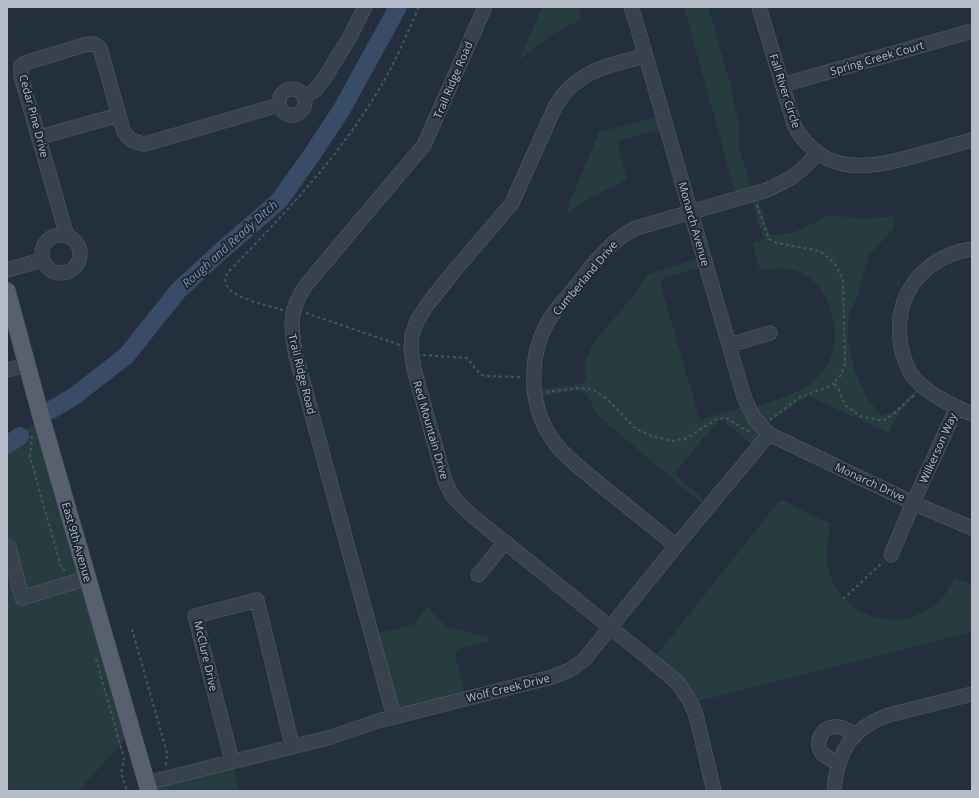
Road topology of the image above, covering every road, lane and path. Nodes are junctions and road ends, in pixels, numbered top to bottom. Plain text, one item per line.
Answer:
1 (365, 7) edge
2 (419, 7) edge
3 (485, 7) edge
4 (630, 7) edge
5 (759, 7) edge
6 (972, 31) edge
7 (645, 56) junction
8 (782, 85) junction
9 (304, 98) junction
10 (279, 105) junction
11 (119, 115) junction
12 (40, 137) junction
13 (972, 140) edge
14 (818, 152) junction
15 (753, 194) junction
16 (691, 212) junction
17 (67, 236) junction
18 (972, 250) edge
19 (42, 260) junction
20 (7, 270) edge
21 (7, 291) edge
22 (294, 311) junction
23 (770, 333) dead end
24 (729, 345) junction
25 (411, 351) junction
26 (27, 365) junction
27 (7, 370) edge
28 (533, 378) junction
29 (834, 383) junction
30 (923, 386) junction
31 (534, 394) junction
32 (957, 407) junction
33 (972, 414) edge
34 (765, 434) junction
35 (913, 503) junction
36 (972, 528) edge
37 (505, 542) junction
38 (676, 546) junction
39 (9, 547) dead end
40 (892, 555) joint
41 (478, 575) dead end
42 (87, 578) junction
43 (844, 599) dead end
44 (610, 628) junction
45 (132, 629) dead end
46 (972, 694) edge
47 (394, 717) junction
48 (855, 736) junction
49 (292, 745) junction
50 (232, 761) junction
51 (838, 763) junction
52 (165, 770) dead end
53 (148, 787) edge
54 (714, 791) edge
55 (834, 791) edge

1 - 9 street
2 - 22 path
3 - 22 street, Trail Ridge Road
4 - 7 street, Monarch Avenue
5 - 8 street, Fall River Circle
6 - 8 street, Spring Creek Court
7 - 16 street, Monarch Avenue
7 - 25 street, Red Mountain Drive
8 - 14 street, Fall River Circle
9 - 10 street
9 - 10 street
10 - 11 street, Cedar Pine Drive
11 - 12 street
11 - 12 street, Cedar Pine Drive
12 - 17 street, Cedar Pine Drive
13 - 14 street, Fall River Circle
14 - 15 street, Cumberland Drive
15 - 16 street, Cumberland Drive
15 - 29 path
16 - 24 street, Monarch Avenue
16 - 28 street, Cumberland Drive
17 - 19 street
17 - 19 street, Cedar Pine Drive
18 - 30 street
19 - 20 street
21 - 26 main road, East 9th Avenue
22 - 25 path
22 - 47 street, Trail Ridge Road
23 - 24 street
24 - 34 street, Monarch Avenue
25 - 28 path
25 - 37 street, Red Mountain Drive
26 - 27 street
26 - 42 main road, East 9th Avenue
28 - 31 street, Cumberland Drive
29 - 30 path
29 - 34 path
30 - 32 street
31 - 34 path
31 - 38 street, Cumberland Drive
32 - 33 street
32 - 35 street, Wilkerson Way
34 - 35 street, Monarch Drive
34 - 38 street, Wolf Creek Drive
35 - 36 street, Monarch Drive
35 - 40 street, Wilkerson Way
37 - 41 street
37 - 44 street, Red Mountain Drive
38 - 44 street, Wolf Creek Drive
39 - 42 street
40 - 43 path
42 - 53 main road, East 9th Avenue
44 - 47 street, Wolf Creek Drive
44 - 54 street, Red Mountain Drive
45 - 52 path
46 - 48 street
47 - 49 street, Wolf Creek Drive
48 - 51 street
48 - 51 street
49 - 50 street, Wolf Creek Drive
49 - 50 street, McClure Drive
50 - 53 street, Wolf Creek Drive
51 - 55 street

